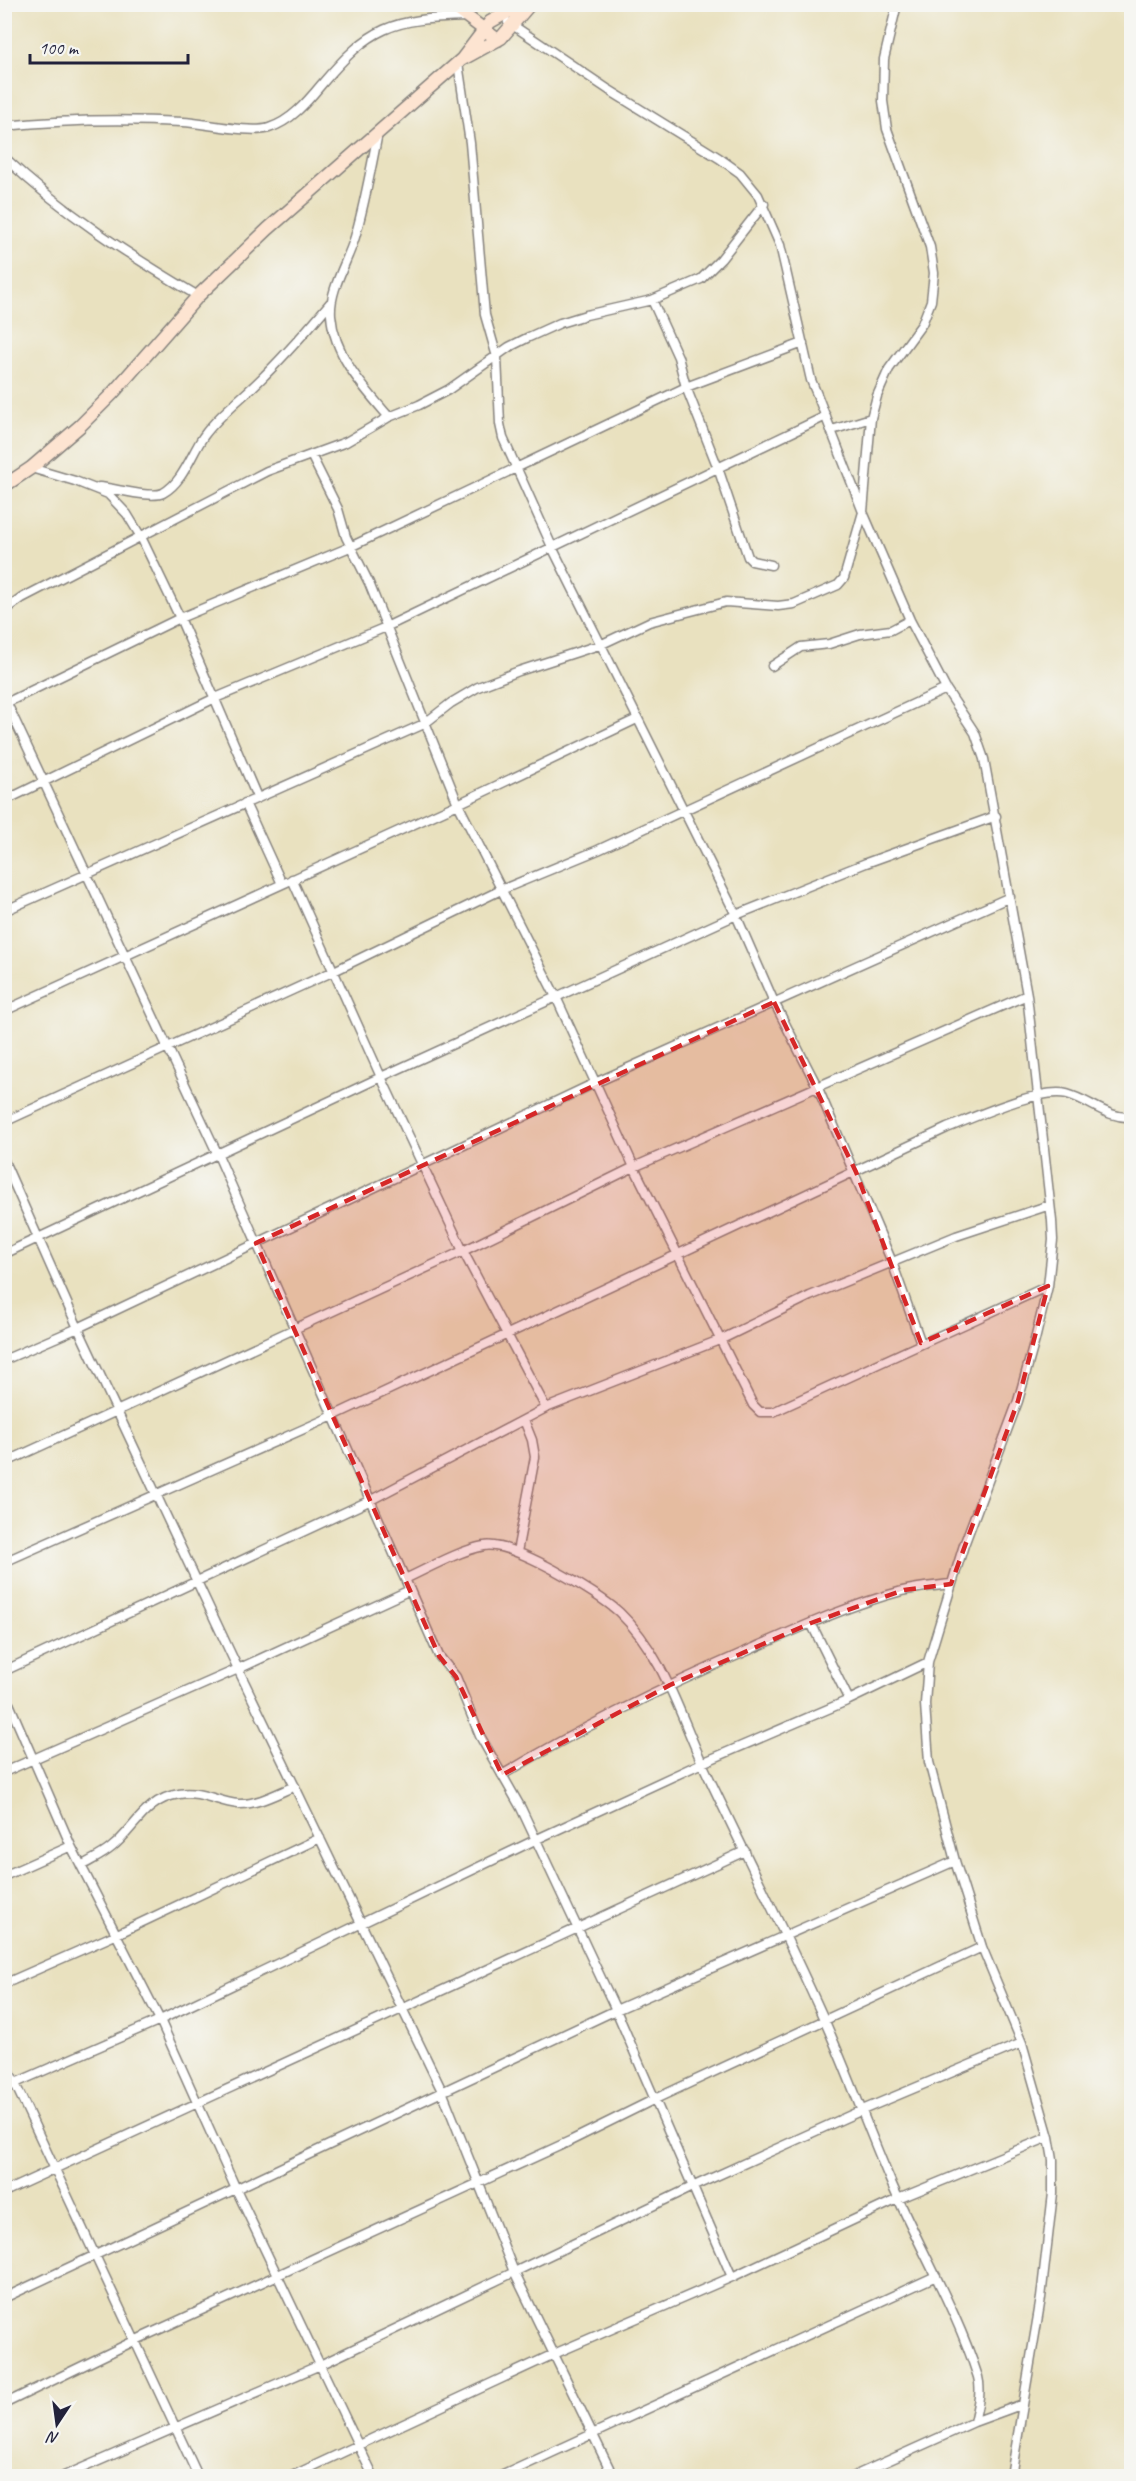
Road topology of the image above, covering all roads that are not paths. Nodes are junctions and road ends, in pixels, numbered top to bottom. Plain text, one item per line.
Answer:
1 (450, 4) edge
2 (522, 4) edge
3 (530, 4) edge
4 (897, 4) edge
5 (500, 15) junction
6 (468, 17) junction
7 (513, 27) junction
8 (484, 29) junction
9 (498, 40) junction
10 (460, 61) junction
11 (4, 126) edge
12 (378, 133) junction
13 (4, 157) edge
14 (764, 204) junction
15 (198, 296) junction
16 (652, 300) junction
17 (330, 303) junction
18 (803, 343) junction
19 (497, 357) junction
20 (686, 387) junction
21 (826, 416) junction
22 (389, 417) junction
23 (871, 418) junction
24 (832, 430) junction
25 (310, 455) junction
26 (31, 468) junction
27 (516, 468) junction
28 (718, 468) junction
29 (4, 486) edge
30 (93, 487) junction
31 (863, 512) junction
32 (141, 537) junction
33 (350, 547) junction
34 (553, 549) junction
35 (771, 565) dead end
36 (4, 611) edge
37 (180, 618) junction
38 (910, 620) junction
39 (386, 627) junction
40 (602, 644) junction
41 (772, 666) dead end
42 (946, 689) junction
43 (213, 699) junction
44 (5, 701) edge
45 (638, 719) junction
46 (424, 724) junction
47 (43, 784) junction
48 (256, 797) junction
49 (4, 801) edge
50 (245, 803) junction
51 (458, 804) junction
52 (684, 810) junction
53 (996, 816) junction
54 (87, 873) junction
55 (292, 879) junction
56 (282, 884) junction
57 (501, 890) junction
58 (1010, 897) junction
59 (4, 911) edge
60 (736, 915) junction
61 (126, 955) junction
62 (334, 971) junction
63 (1026, 995) junction
64 (556, 998) junction
65 (774, 1002) junction
66 (4, 1011) edge
67 (168, 1047) junction
68 (381, 1077) junction
69 (597, 1082) junction
70 (817, 1086) junction
71 (1039, 1095) junction
72 (1131, 1117) edge
73 (4, 1122) edge
74 (218, 1155) junction
75 (4, 1161) edge
76 (423, 1165) junction
77 (634, 1167) junction
78 (856, 1172) junction
79 (1050, 1205) junction
80 (40, 1238) junction
81 (256, 1243) junction
82 (463, 1251) junction
83 (4, 1254) edge
84 (679, 1255) junction
85 (892, 1262) junction
86 (1048, 1286) junction
87 (293, 1328) junction
88 (78, 1329) junction
89 (506, 1333) junction
90 (722, 1339) junction
91 (921, 1343) junction
92 (4, 1360) edge
93 (546, 1408) junction
94 (117, 1410) junction
95 (333, 1416) junction
96 (524, 1420) junction
97 (4, 1463) edge
98 (158, 1495) junction
99 (371, 1500) junction
100 (517, 1552) junction
101 (4, 1562) edge
102 (405, 1579) junction
103 (197, 1580) junction
104 (951, 1584) junction
105 (410, 1590) junction
106 (811, 1623) junction
107 (928, 1662) junction
108 (238, 1669) junction
109 (4, 1671) edge
110 (670, 1685) junction
111 (4, 1692) edge
112 (849, 1700) junction
113 (32, 1760) junction
114 (702, 1763) junction
115 (4, 1772) edge
116 (502, 1775) junction
117 (295, 1786) junction
118 (320, 1838) junction
119 (535, 1840) junction
120 (71, 1846) junction
121 (745, 1851) junction
122 (955, 1861) junction
123 (81, 1866) junction
124 (4, 1876) edge
125 (362, 1924) junction
126 (577, 1928) junction
127 (115, 1935) junction
128 (786, 1935) junction
129 (982, 1947) junction
130 (4, 1984) edge
131 (402, 2008) junction
132 (616, 2010) junction
133 (160, 2020) junction
134 (825, 2021) junction
135 (1022, 2043) junction
136 (4, 2060) edge
137 (15, 2083) junction
138 (4, 2088) edge
139 (442, 2091) junction
140 (655, 2098) junction
141 (198, 2103) junction
142 (860, 2111) junction
143 (1049, 2137) junction
144 (56, 2170) junction
145 (478, 2182) junction
146 (692, 2187) junction
147 (237, 2189) junction
148 (4, 2192) edge
149 (898, 2199) junction
150 (95, 2255) junction
151 (514, 2272) junction
152 (279, 2275) junction
153 (936, 2276) junction
154 (732, 2277) junction
155 (4, 2298) edge
156 (134, 2341) junction
157 (554, 2354) junction
158 (320, 2365) junction
159 (4, 2404) edge
160 (1023, 2404) junction
161 (974, 2422) junction
162 (174, 2427) junction
163 (593, 2435) junction
164 (360, 2445) junction
165 (64, 2476) edge
166 (198, 2476) edge
167 (292, 2476) edge
168 (373, 2476) edge
169 (501, 2476) edge
170 (613, 2476) edge
171 (854, 2476) edge
172 (1011, 2476) edge

1 - 6 main road
2 - 5 main road
3 - 7 main road
4 - 23 street
5 - 7 street
5 - 8 main road
6 - 8 main road
6 - 11 street
7 - 9 main road
7 - 14 street
8 - 9 main road
8 - 10 main road
9 - 10 main road
10 - 12 main road
10 - 19 street
12 - 15 main road
12 - 17 street
13 - 15 street
14 - 16 street
14 - 18 street
15 - 26 main road
16 - 19 street
16 - 20 street
17 - 22 street
17 - 30 street
18 - 20 street
18 - 21 street
19 - 22 street
19 - 27 street
20 - 27 street
20 - 28 street
21 - 24 street
21 - 28 street
22 - 25 street
23 - 24 street
23 - 31 street
24 - 31 street
25 - 32 street
25 - 33 street
26 - 29 main road
26 - 30 street
27 - 33 street
27 - 34 street
28 - 34 street
28 - 35 street
30 - 32 street
31 - 38 street
31 - 40 street
32 - 36 street
32 - 37 street
33 - 37 street
33 - 39 street
34 - 39 street
34 - 40 street
37 - 43 street
37 - 44 street
38 - 41 street
38 - 42 street
39 - 43 street
39 - 46 street
40 - 45 street
40 - 46 street
42 - 52 street
42 - 53 street
43 - 47 street
43 - 48 street
44 - 47 street
45 - 51 street
45 - 52 street
46 - 48 street
46 - 51 street
47 - 49 street
47 - 54 street
48 - 50 street
50 - 54 street
50 - 56 street
51 - 55 street
51 - 57 street
52 - 57 street
52 - 60 street
53 - 58 street
53 - 60 street
54 - 59 street
54 - 61 street
55 - 56 street
55 - 62 street
56 - 61 street
57 - 62 street
57 - 64 street
58 - 63 street
58 - 65 street
60 - 64 street
60 - 65 street
61 - 66 street
61 - 67 street
62 - 67 street
62 - 68 street
63 - 70 street
63 - 71 street
64 - 68 street
64 - 69 street
65 - 69 street
65 - 70 street
67 - 73 street
67 - 74 street
68 - 74 street
68 - 76 street
69 - 76 street
69 - 77 street
70 - 77 street
70 - 78 street
71 - 72 street
71 - 78 street
71 - 79 street
74 - 80 street
74 - 81 street
75 - 80 street
76 - 81 street
76 - 82 street
77 - 82 street
77 - 84 street
78 - 84 street
78 - 85 street
79 - 85 street
79 - 86 street
80 - 83 street
80 - 88 street
81 - 87 street
81 - 88 street
82 - 87 street
82 - 89 street
84 - 89 street
84 - 90 street
85 - 90 street
85 - 91 street
86 - 91 street
86 - 104 street
87 - 94 street
87 - 95 street
88 - 92 street
88 - 94 street
89 - 93 street
89 - 95 street
90 - 91 street
90 - 93 street
93 - 96 street
94 - 97 street
94 - 98 street
95 - 98 street
95 - 99 street
96 - 99 street
96 - 100 street
98 - 101 street
98 - 103 street
99 - 102 street
99 - 103 street
100 - 102 street
100 - 110 street
102 - 105 street
103 - 108 street
103 - 109 street
104 - 106 street
104 - 107 street
105 - 108 street
105 - 116 street
106 - 110 street
106 - 112 street
107 - 112 street
107 - 122 street
108 - 113 street
108 - 117 street
110 - 114 street
110 - 116 street
111 - 113 street
112 - 114 street
113 - 115 street
113 - 120 street
114 - 119 street
114 - 121 street
116 - 119 street
117 - 118 street
117 - 123 street
118 - 125 street
118 - 127 street
119 - 125 street
119 - 126 street
120 - 123 street
120 - 124 street
121 - 126 street
121 - 128 street
122 - 128 street
122 - 129 street
123 - 127 street
125 - 131 street
125 - 133 street
126 - 131 street
126 - 132 street
127 - 130 street
127 - 133 street
128 - 132 street
128 - 134 street
129 - 134 street
129 - 135 street
131 - 139 street
131 - 141 street
132 - 139 street
132 - 140 street
133 - 137 street
133 - 141 street
134 - 140 street
134 - 142 street
135 - 142 street
135 - 143 street
136 - 137 street
137 - 138 street
137 - 144 street
139 - 145 street
139 - 147 street
140 - 145 street
140 - 146 street
141 - 144 street
141 - 147 street
142 - 146 street
142 - 149 street
143 - 149 street
143 - 160 street
144 - 148 street
144 - 150 street
145 - 151 street
145 - 152 street
146 - 151 street
146 - 154 street
147 - 150 street
147 - 152 street
149 - 153 street
149 - 154 street
150 - 155 street
150 - 156 street
151 - 157 street
151 - 158 street
152 - 156 street
152 - 158 street
153 - 161 street
153 - 163 street
154 - 157 street
156 - 159 street
156 - 162 street
157 - 163 street
157 - 164 street
158 - 162 street
158 - 164 street
160 - 161 street
160 - 172 street
161 - 171 street
162 - 165 street
162 - 166 street
163 - 169 street
163 - 170 street
164 - 167 street
164 - 168 street

